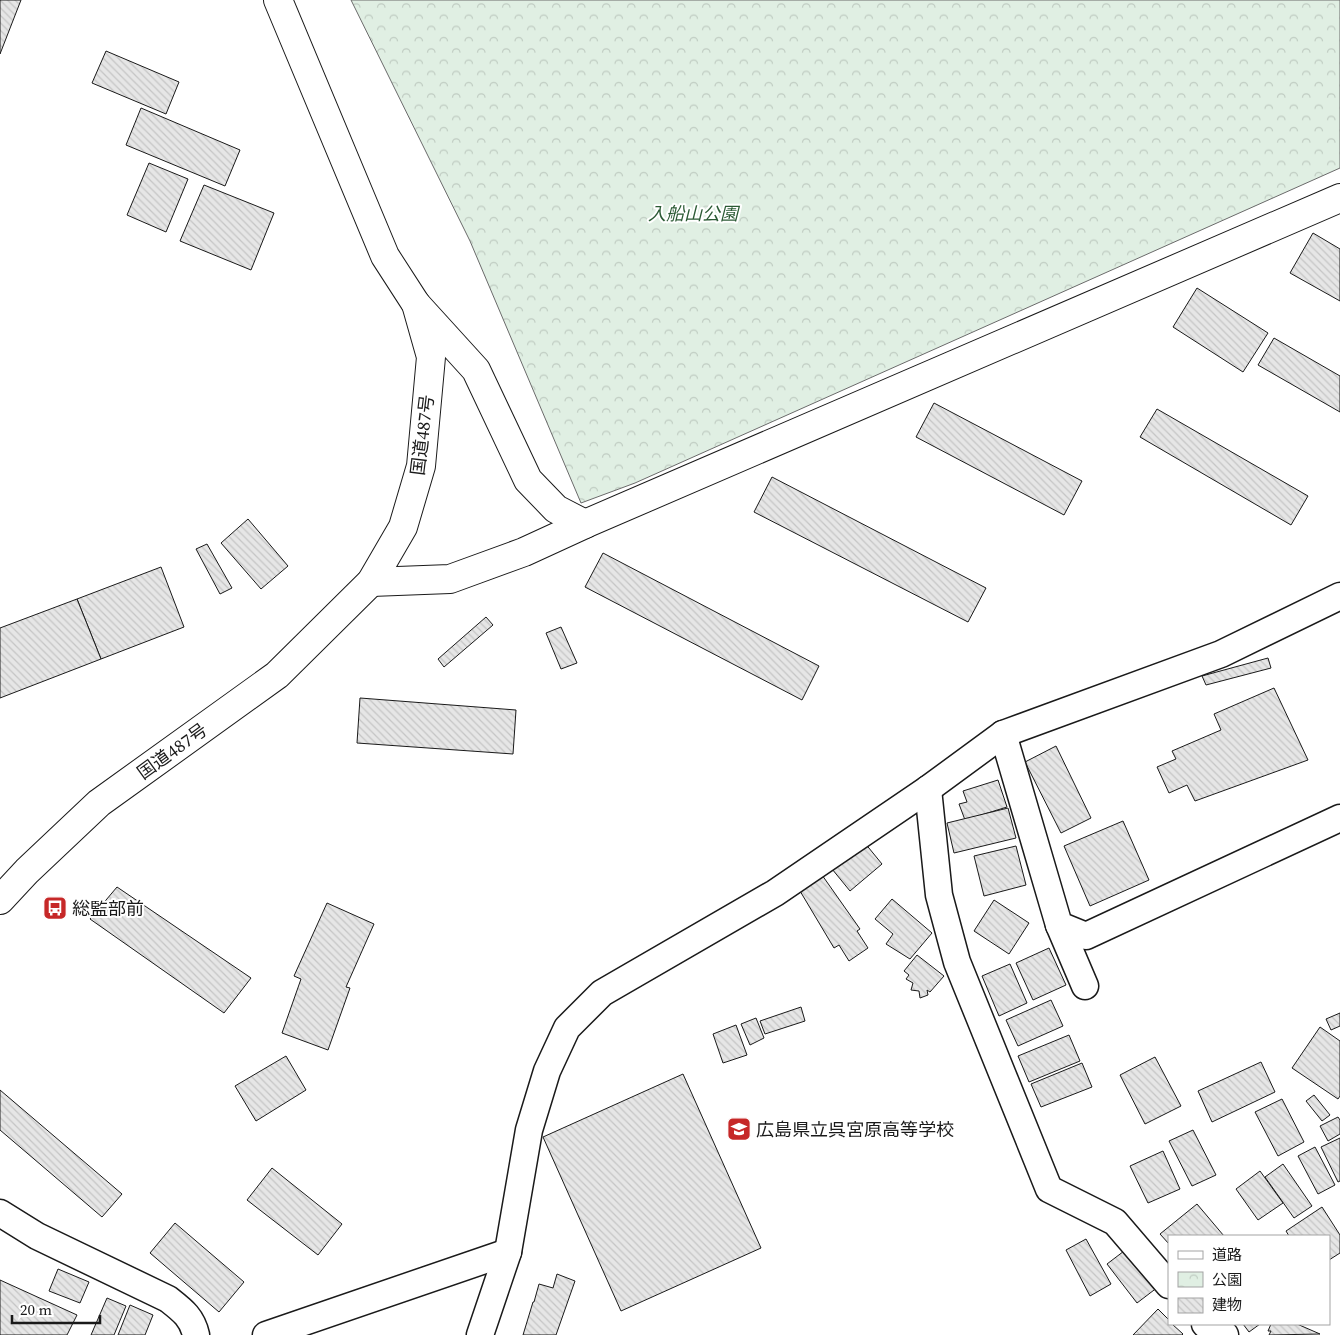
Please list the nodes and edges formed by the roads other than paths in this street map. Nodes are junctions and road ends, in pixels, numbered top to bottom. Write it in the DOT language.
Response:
graph roads {
  1 [pos="278,0"];
  2 [pos="1340,198"];
  3 [pos="416,304"];
  4 [pos="585,524"];
  5 [pos="371,582"];
  6 [pos="1340,596"];
  7 [pos="1003,734"];
  8 [pos="928,789"];
  9 [pos="1340,818"];
  10 [pos="0,900"];
  11 [pos="1059,925"];
  12 [pos="1085,986"];
  13 [pos="0,1213"];
  14 [pos="508,1252"];
  15 [pos="1168,1284"];
  16 [pos="1206,1325"];
  17 [pos="196,1335"];
  18 [pos="266,1335"];
  19 [pos="480,1335"];
  20 [pos="1226,1335"];
  1 -- 3 [label="main road, 国道487号"];
  2 -- 4 [label="main road"];
  3 -- 4 [label="main road"];
  3 -- 5 [label="main road, 国道487号"];
  4 -- 5 [label="main road"];
  5 -- 10 [label="main road, 国道487号"];
  6 -- 7 [label="street"];
  7 -- 8 [label="street"];
  7 -- 11 [label="street"];
  8 -- 14 [label="street"];
  8 -- 15 [label="street"];
  9 -- 11 [label="street"];
  11 -- 12 [label="street"];
  13 -- 17 [label="street"];
  14 -- 18 [label="street"];
  14 -- 19 [label="street"];
  16 -- 20 [label="street"];
}
